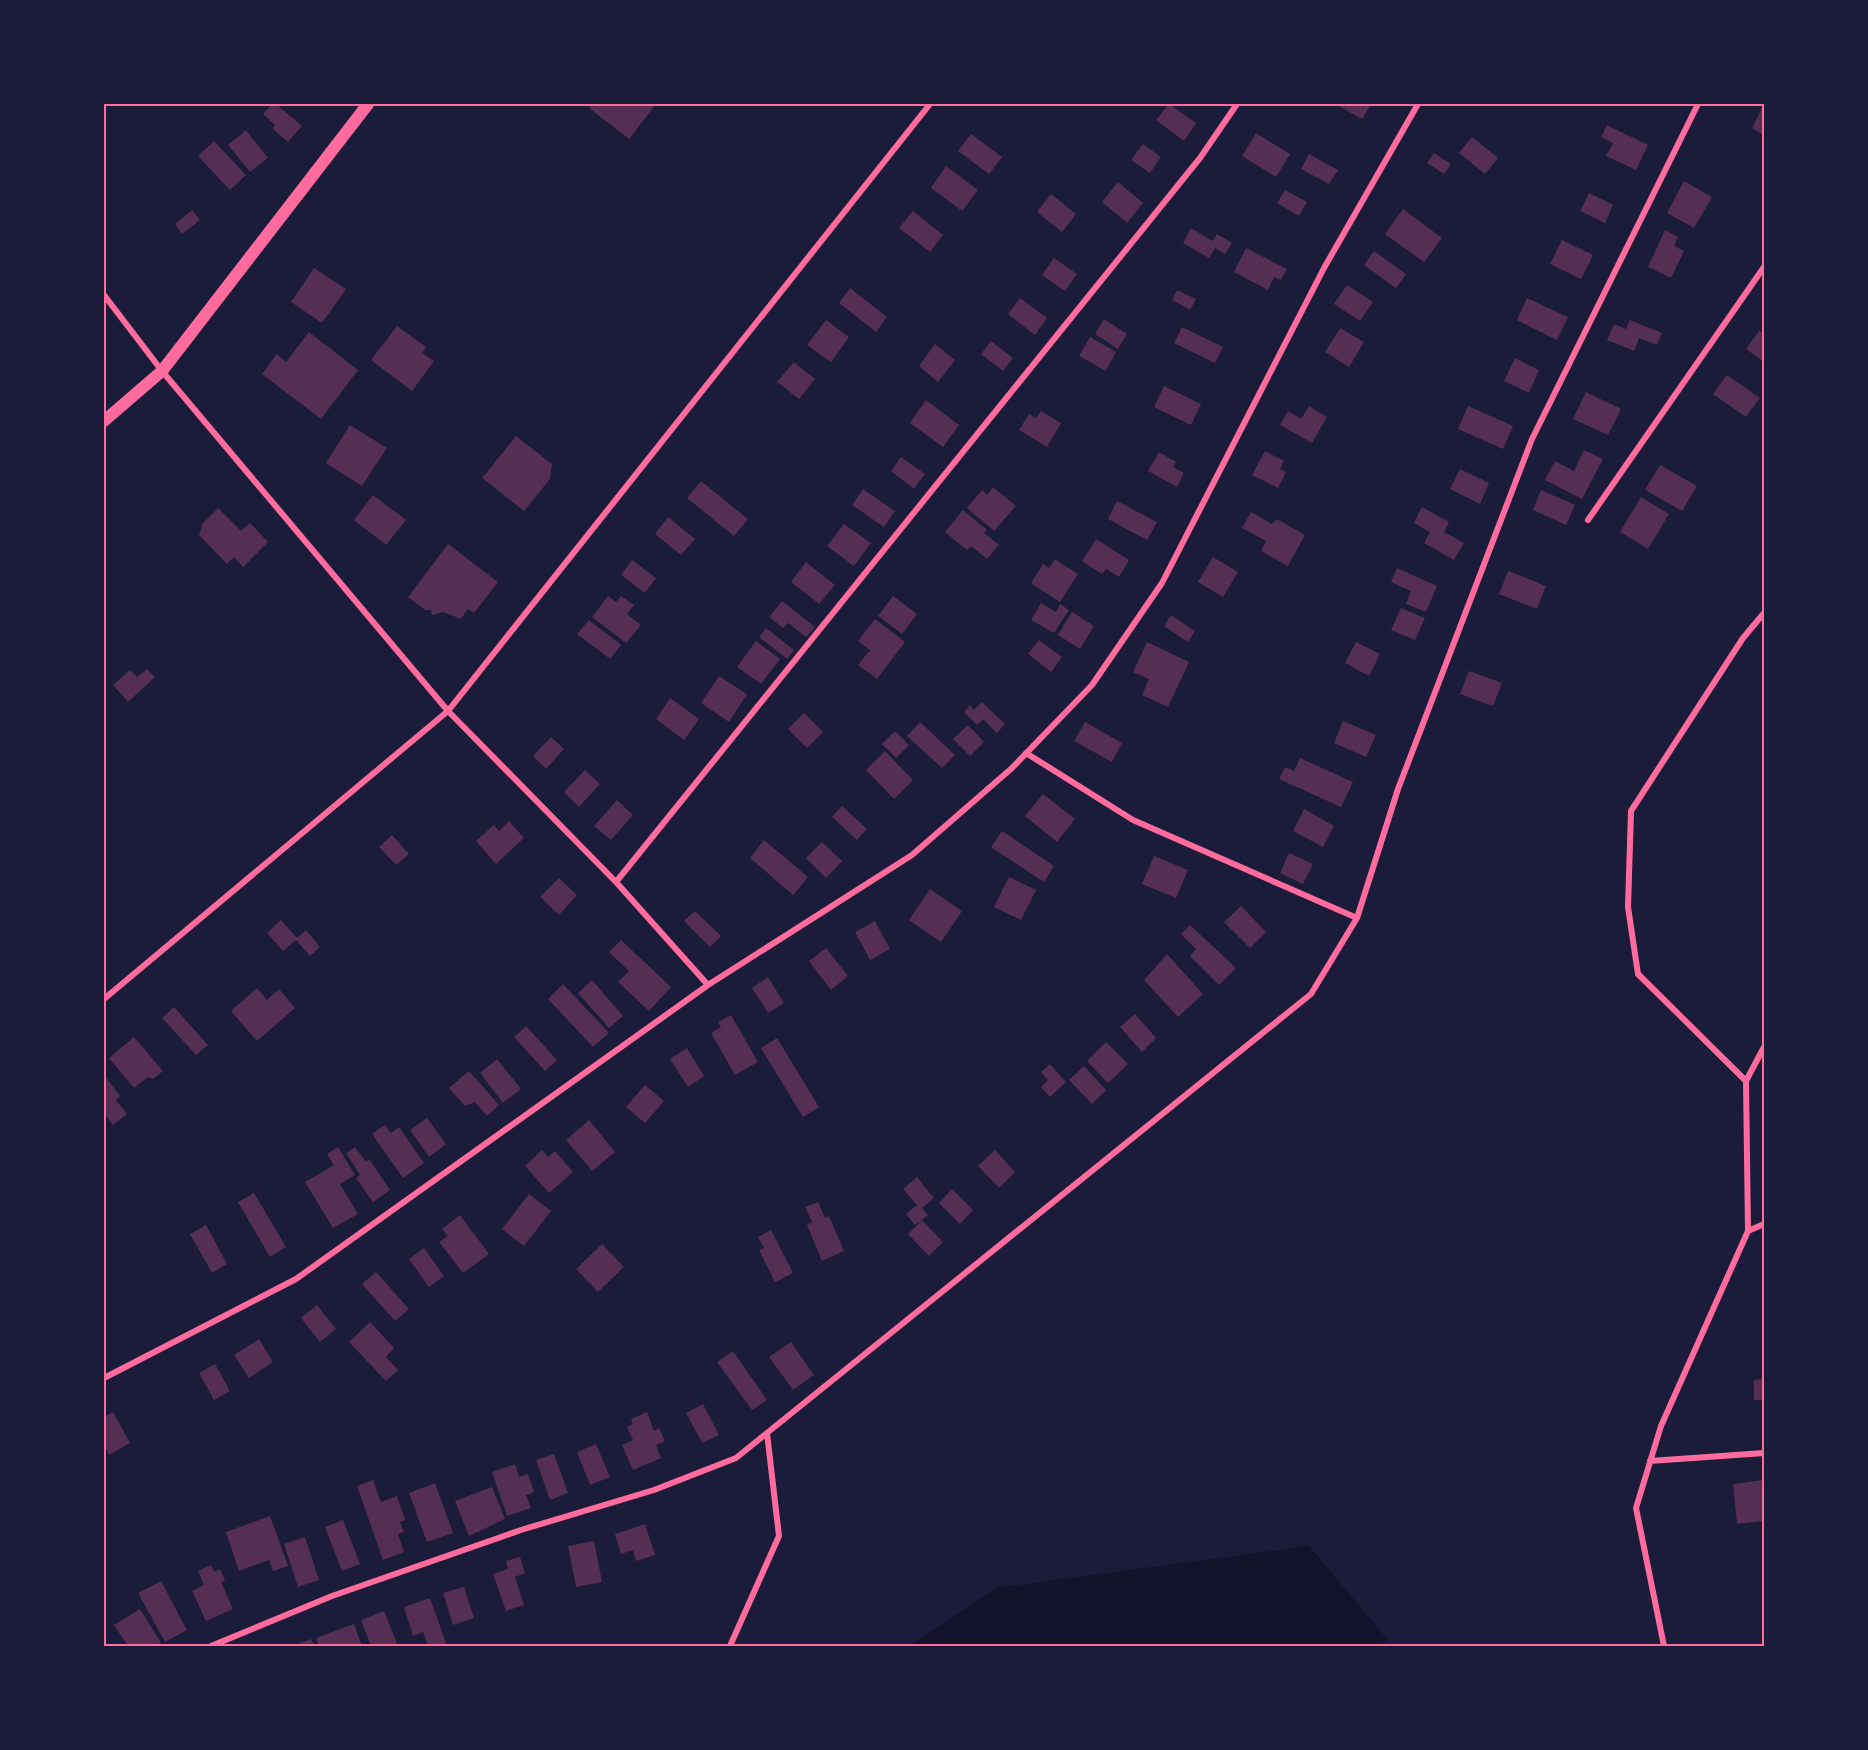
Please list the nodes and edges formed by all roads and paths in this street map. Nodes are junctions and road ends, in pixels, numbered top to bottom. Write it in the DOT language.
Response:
graph roads {
  1 [pos="368,104"];
  2 [pos="930,104"];
  3 [pos="1238,104"];
  4 [pos="1418,104"];
  5 [pos="1698,104"];
  6 [pos="1764,267"];
  7 [pos="104,295"];
  8 [pos="162,371"];
  9 [pos="104,421"];
  10 [pos="1588,520"];
  11 [pos="1764,613"];
  12 [pos="448,711"];
  13 [pos="1026,753"];
  14 [pos="616,882"];
  15 [pos="1357,918"];
  16 [pos="708,985"];
  17 [pos="104,999"];
  18 [pos="1764,1047"];
  19 [pos="1746,1081"];
  20 [pos="1764,1224"];
  21 [pos="1748,1231"];
  22 [pos="104,1378"];
  23 [pos="767,1433"];
  24 [pos="1764,1453"];
  25 [pos="1650,1461"];
  26 [pos="211,1647"];
  27 [pos="730,1647"];
  28 [pos="1664,1647"];
  1 -- 8 [label="main road"];
  2 -- 12 [label="street"];
  3 -- 14 [label="street"];
  4 -- 13 [label="street"];
  5 -- 15 [label="street"];
  6 -- 10 [label="street"];
  7 -- 8 [label="street"];
  8 -- 9 [label="main road"];
  8 -- 12 [label="street"];
  11 -- 19 [label="street"];
  12 -- 14 [label="street"];
  12 -- 17 [label="street"];
  13 -- 15 [label="street"];
  13 -- 16 [label="street"];
  14 -- 16 [label="street"];
  15 -- 23 [label="street"];
  16 -- 22 [label="street"];
  18 -- 19 [label="street"];
  19 -- 21 [label="street"];
  20 -- 21 [label="street"];
  21 -- 25 [label="street"];
  23 -- 26 [label="street"];
  23 -- 27 [label="street"];
  24 -- 25 [label="street"];
  25 -- 28 [label="street"];
}
